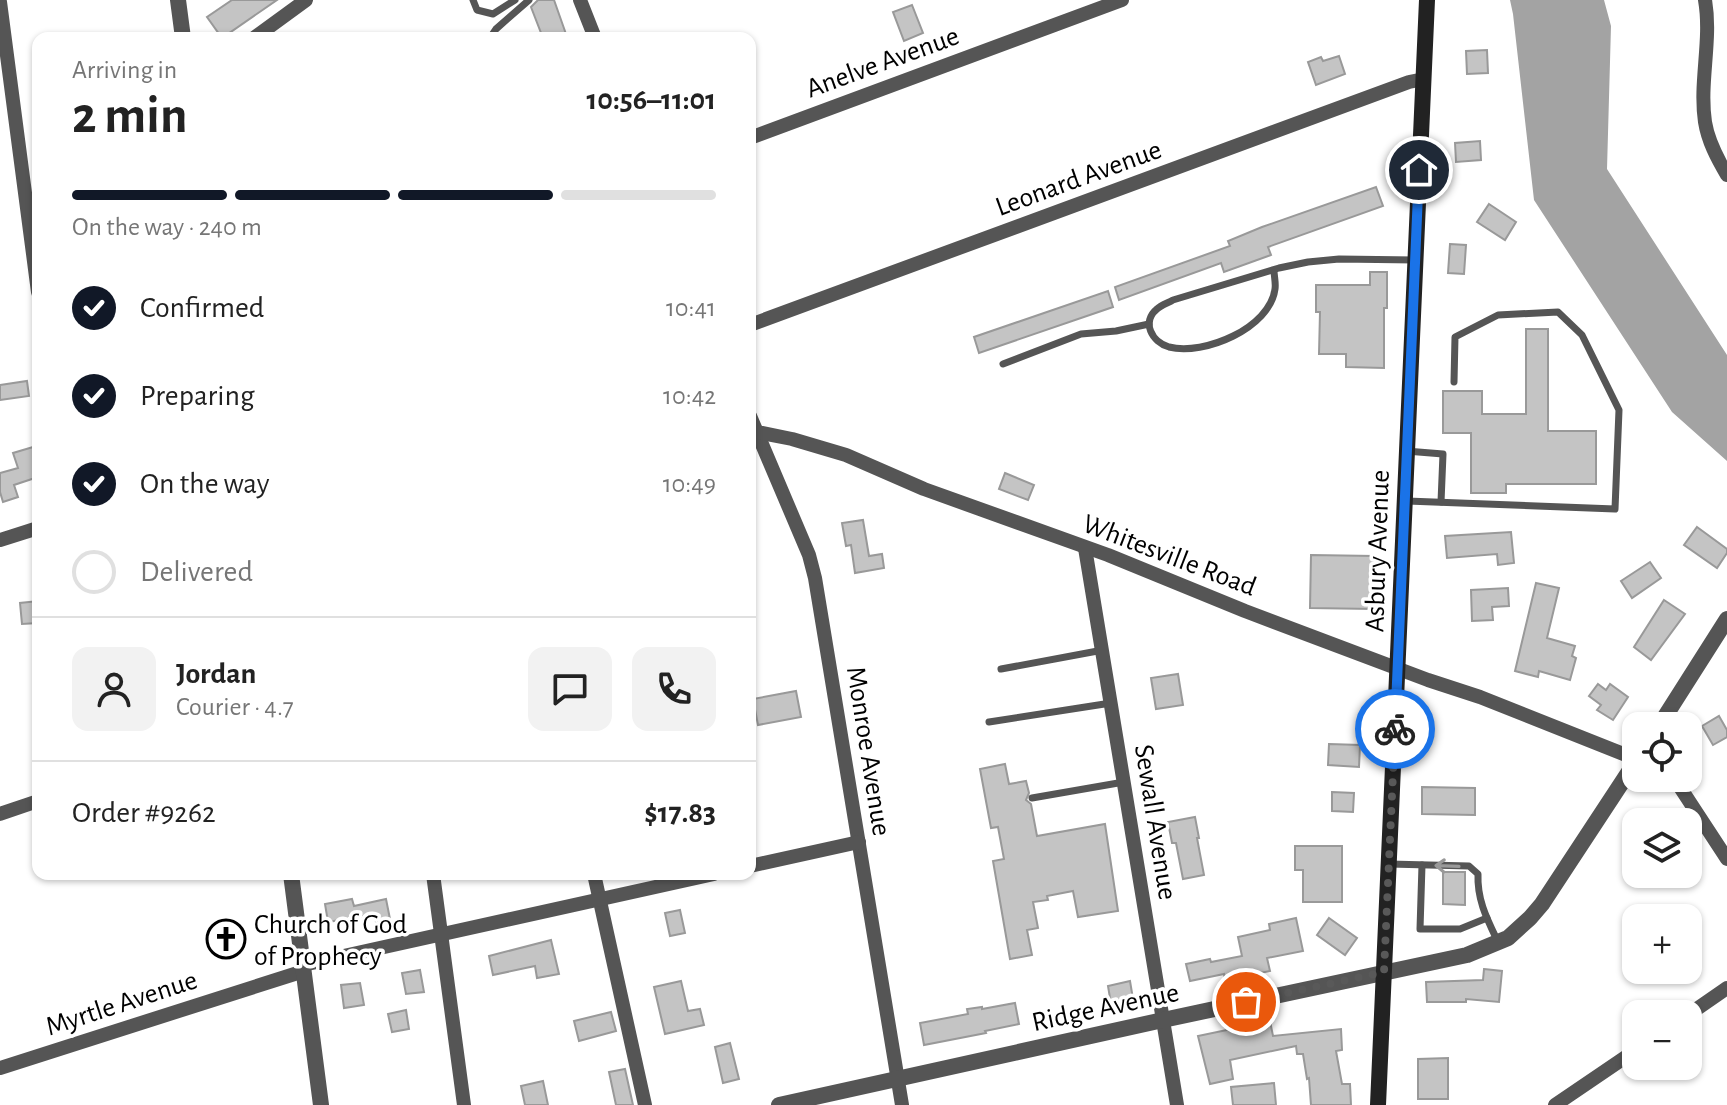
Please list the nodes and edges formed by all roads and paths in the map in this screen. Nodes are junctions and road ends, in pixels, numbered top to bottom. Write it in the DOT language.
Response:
graph roads {
  1 [pos="178,0"];
  2 [pos="306,0"];
  3 [pos="473,0"];
  4 [pos="515,0"];
  5 [pos="529,0"];
  6 [pos="580,0"];
  7 [pos="1122,0"];
  8 [pos="1427,0"];
  9 [pos="1705,0"];
  10 [pos="0,2"];
  11 [pos="182,32"];
  12 [pos="262,32"];
  13 [pos="494,32"];
  14 [pos="593,32"];
  15 [pos="1424,79"];
  16 [pos="756,136"];
  17 [pos="1727,175"];
  18 [pos="32,210"];
  19 [pos="1415,260"];
  20 [pos="1274,270"];
  21 [pos="756,323"];
  22 [pos="1149,324"];
  23 [pos="1003,364"];
  24 [pos="1454,382"];
  25 [pos="757,432"];
  26 [pos="1406,451"];
  27 [pos="1404,501"];
  28 [pos="1441,502"];
  29 [pos="32,530"];
  30 [pos="0,540"];
  31 [pos="1085,548"];
  32 [pos="1727,619"];
  33 [pos="1103,650"];
  34 [pos="1397,668"];
  35 [pos="1001,669"];
  36 [pos="1111,703"];
  37 [pos="1668,712"];
  38 [pos="989,722"];
  39 [pos="1622,754"];
  40 [pos="1622,781"];
  41 [pos="1124,782"];
  42 [pos="1683,792"];
  43 [pos="1032,798"];
  44 [pos="32,803"];
  45 [pos="0,814"];
  46 [pos="859,842"];
  47 [pos="1727,859"];
  48 [pos="1389,864"];
  49 [pos="756,865"];
  50 [pos="1422,865"];
  51 [pos="292,880"];
  52 [pos="434,880"];
  53 [pos="595,880"];
  54 [pos="687,880"];
  55 [pos="600,899"];
  56 [pos="1487,918"];
  57 [pos="441,934"];
  58 [pos="1498,942"];
  59 [pos="304,968"];
  60 [pos="1384,972"];
  61 [pos="1727,988"];
  62 [pos="1702,1005"];
  63 [pos="1163,1020"];
  64 [pos="1622,1060"];
  65 [pos="0,1068"];
  66 [pos="897,1078"];
  67 [pos="321,1103"];
  68 [pos="464,1105"];
  69 [pos="645,1105"];
  70 [pos="779,1105"];
  71 [pos="902,1105"];
  72 [pos="1177,1105"];
  73 [pos="1378,1105"];
  74 [pos="1555,1105"];
  1 -- 11 [label="street"];
  2 -- 12 [label="street"];
  3 -- 4 [label="lane"];
  5 -- 13 [label="lane"];
  6 -- 14 [label="street"];
  7 -- 16 [label="street, Anelve Avenue"];
  8 -- 15 [label="main road, Asbury Avenue"];
  9 -- 17 [label="street"];
  10 -- 18 [label="street"];
  15 -- 19 [label="main road, Asbury Avenue"];
  15 -- 21 [label="street, Leonard Avenue"];
  19 -- 20 [label="lane"];
  19 -- 26 [label="main road, Asbury Avenue"];
  20 -- 22 [label="lane"];
  20 -- 22 [label="lane"];
  22 -- 23 [label="lane"];
  24 -- 28 [label="lane"];
  25 -- 31 [label="street, Whitesville Road"];
  25 -- 46 [label="street, Monroe Avenue"];
  26 -- 27 [label="main road, Asbury Avenue"];
  26 -- 28 [label="lane"];
  27 -- 28 [label="lane"];
  27 -- 34 [label="main road, Asbury Avenue"];
  29 -- 30 [label="street"];
  31 -- 33 [label="street, Sewall Avenue"];
  31 -- 34 [label="street, Whitesville Road"];
  32 -- 37 [label="street"];
  33 -- 35 [label="lane"];
  33 -- 36 [label="street, Sewall Avenue"];
  34 -- 39 [label="street, Whitesville Road"];
  34 -- 48 [label="main road, Asbury Avenue"];
  36 -- 38 [label="lane"];
  36 -- 41 [label="street, Sewall Avenue"];
  40 -- 58 [label="street, Ridge Avenue"];
  41 -- 43 [label="lane"];
  41 -- 63 [label="street, Sewall Avenue"];
  42 -- 47 [label="street"];
  44 -- 45 [label="street"];
  46 -- 49 [label="street"];
  46 -- 66 [label="street, Monroe Avenue"];
  48 -- 50 [label="lane"];
  48 -- 60 [label="main road, Asbury Avenue"];
  56 -- 50 [label="lane, one-way"];
  50 -- 56 [label="lane"];
  51 -- 59 [label="street"];
  52 -- 57 [label="street"];
  53 -- 55 [label="street"];
  54 -- 55 [label="street, Myrtle Avenue"];
  55 -- 57 [label="street, Myrtle Avenue"];
  55 -- 69 [label="street"];
  56 -- 58 [label="lane"];
  57 -- 59 [label="street, Myrtle Avenue"];
  57 -- 68 [label="street"];
  58 -- 60 [label="street, Ridge Avenue"];
  59 -- 65 [label="street, Myrtle Avenue"];
  59 -- 67 [label="street"];
  60 -- 63 [label="street, Ridge Avenue"];
  60 -- 73 [label="main road, Asbury Avenue"];
  61 -- 62 [label="street"];
  63 -- 66 [label="street, Ridge Avenue"];
  63 -- 72 [label="street, Sewall Avenue"];
  64 -- 74 [label="street"];
  66 -- 70 [label="street, Ridge Avenue"];
  66 -- 71 [label="street, Monroe Avenue"];
}
